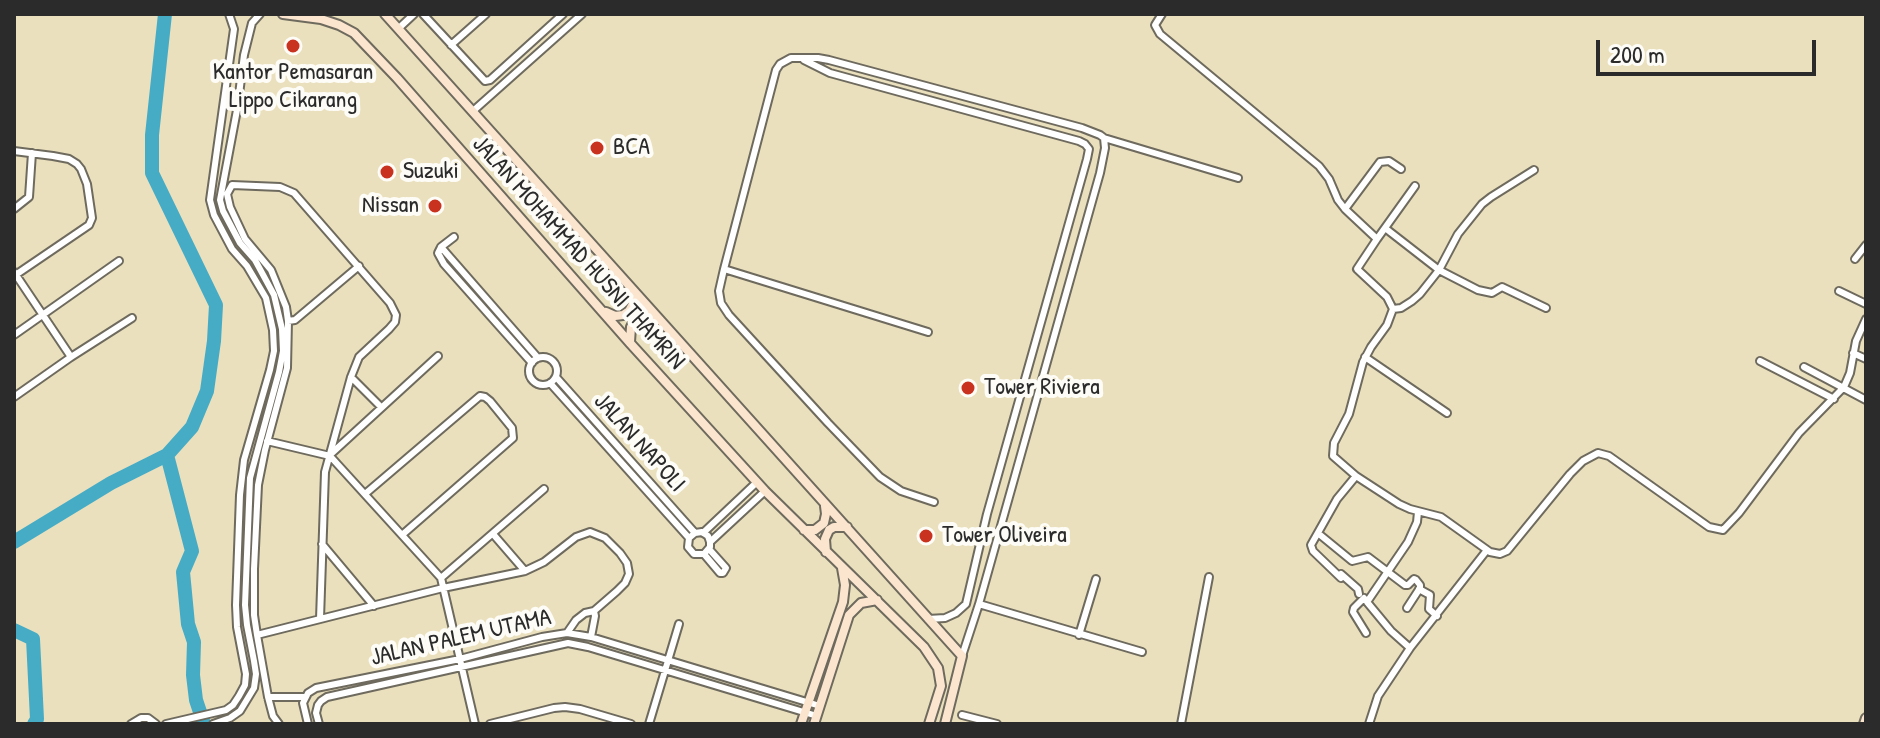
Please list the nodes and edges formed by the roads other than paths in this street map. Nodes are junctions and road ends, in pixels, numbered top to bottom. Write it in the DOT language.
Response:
graph roads {
  1 [pos="229,14"];
  2 [pos="260,14"];
  3 [pos="283,14"];
  4 [pos="414,14"];
  5 [pos="423,14"];
  6 [pos="486,14"];
  7 [pos="563,14"];
  8 [pos="582,14"];
  9 [pos="1162,14"];
  10 [pos="390,16"];
  11 [pos="399,28"];
  12 [pos="234,29"];
  13 [pos="451,45"];
  14 [pos="244,55"];
  15 [pos="801,58"];
  16 [pos="473,111"];
  17 [pos="1104,138"];
  18 [pos="14,151"];
  19 [pos="32,153"];
  20 [pos="1401,169"];
  21 [pos="1534,170"];
  22 [pos="1238,178"];
  23 [pos="1415,186"];
  24 [pos="16,207"];
  25 [pos="1345,209"];
  26 [pos="1385,228"];
  27 [pos="454,237"];
  28 [pos="1377,239"];
  29 [pos="1866,245"];
  30 [pos="1855,259"];
  31 [pos="119,261"];
  32 [pos="359,266"];
  33 [pos="724,269"];
  34 [pos="1439,270"];
  35 [pos="15,274"];
  36 [pos="631,287"];
  37 [pos="1839,291"];
  38 [pos="1866,304"];
  39 [pos="1546,308"];
  40 [pos="1393,309"];
  41 [pos="604,312"];
  42 [pos="43,315"];
  43 [pos="657,317"];
  44 [pos="132,318"];
  45 [pos="1866,319"];
  46 [pos="288,321"];
  47 [pos="928,332"];
  48 [pos="14,335"];
  49 [pos="630,343"];
  50 [pos="1853,353"];
  51 [pos="438,356"];
  52 [pos="71,357"];
  53 [pos="1365,357"];
  54 [pos="1866,359"];
  55 [pos="535,361"];
  56 [pos="1760,361"];
  57 [pos="1804,367"];
  58 [pos="1029,368"];
  59 [pos="1043,373"];
  60 [pos="351,377"];
  61 [pos="553,380"];
  62 [pos="1844,387"];
  63 [pos="14,397"];
  64 [pos="1834,399"];
  65 [pos="1866,400"];
  66 [pos="381,407"];
  67 [pos="1447,413"];
  68 [pos="267,441"];
  69 [pos="330,456"];
  70 [pos="343,471"];
  71 [pos="325,472"];
  72 [pos="1356,476"];
  73 [pos="757,482"];
  74 [pos="544,489"];
  75 [pos="765,491"];
  76 [pos="365,494"];
  77 [pos="934,502"];
  78 [pos="825,505"];
  79 [pos="1418,512"];
  80 [pos="847,527"];
  81 [pos="804,530"];
  82 [pos="493,534"];
  83 [pos="696,534"];
  84 [pos="1319,534"];
  85 [pos="402,535"];
  86 [pos="322,544"];
  87 [pos="708,548"];
  88 [pos="1487,550"];
  89 [pos="826,552"];
  90 [pos="842,567"];
  91 [pos="525,571"];
  92 [pos="1388,571"];
  93 [pos="1209,577"];
  94 [pos="441,578"];
  95 [pos="1096,579"];
  96 [pos="443,588"];
  97 [pos="1419,589"];
  98 [pos="1361,596"];
  99 [pos="877,600"];
  100 [pos="979,604"];
  101 [pos="374,606"];
  102 [pos="1407,608"];
  103 [pos="594,611"];
  104 [pos="1437,616"];
  105 [pos="320,619"];
  106 [pos="928,619"];
  107 [pos="679,624"];
  108 [pos="567,633"];
  109 [pos="1366,633"];
  110 [pos="257,635"];
  111 [pos="1079,635"];
  112 [pos="591,637"];
  113 [pos="1410,648"];
  114 [pos="1142,652"];
  115 [pos="962,656"];
  116 [pos="668,661"];
  117 [pos="461,663"];
  118 [pos="665,671"];
  119 [pos="306,695"];
  120 [pos="268,697"];
  121 [pos="804,702"];
  122 [pos="820,706"];
  123 [pos="801,712"];
  124 [pos="962,715"];
  125 [pos="1866,718"];
  126 [pos="816,720"];
  127 [pos="131,724"];
  128 [pos="156,724"];
  129 [pos="166,724"];
  130 [pos="215,724"];
  131 [pos="279,724"];
  132 [pos="308,724"];
  133 [pos="319,724"];
  134 [pos="475,724"];
  135 [pos="490,724"];
  136 [pos="631,724"];
  137 [pos="649,724"];
  138 [pos="801,724"];
  139 [pos="929,724"];
  140 [pos="945,724"];
  141 [pos="997,724"];
  142 [pos="1181,724"];
  143 [pos="1369,724"];
  144 [pos="1864,724"];
  1 -- 12 [label="street"];
  2 -- 14 [label="street"];
  3 -- 41 [label="street, JALAN MOHAMMAD HUSNI THAMRIN"];
  4 -- 11 [label="street"];
  5 -- 13 [label="street"];
  6 -- 13 [label="street"];
  7 -- 13 [label="street"];
  8 -- 16 [label="street"];
  9 -- 25 [label="street"];
  10 -- 11 [label="street, JALAN MOHAMMAD HUSNI THAMRIN"];
  11 -- 16 [label="street, JALAN MOHAMMAD HUSNI THAMRIN"];
  12 -- 14 [label="street"];
  12 -- 129 [label="street"];
  14 -- 130 [label="street"];
  15 -- 17 [label="street"];
  15 -- 33 [label="street"];
  15 -- 58 [label="street"];
  16 -- 36 [label="street, JALAN MOHAMMAD HUSNI THAMRIN"];
  17 -- 22 [label="street"];
  17 -- 59 [label="street"];
  18 -- 19 [label="street"];
  19 -- 24 [label="street"];
  19 -- 35 [label="street"];
  20 -- 25 [label="street"];
  21 -- 34 [label="street"];
  23 -- 26 [label="street"];
  25 -- 28 [label="street"];
  26 -- 28 [label="street"];
  26 -- 34 [label="street"];
  27 -- 55 [label="street, JALAN NAPOLI"];
  28 -- 40 [label="street"];
  29 -- 30 [label="street"];
  31 -- 42 [label="street"];
  32 -- 46 [label="street"];
  32 -- 46 [label="street"];
  32 -- 60 [label="street"];
  33 -- 47 [label="street"];
  33 -- 77 [label="street"];
  34 -- 39 [label="street"];
  34 -- 40 [label="street"];
  35 -- 42 [label="street"];
  36 -- 41 [label="street"];
  36 -- 43 [label="street, JALAN MOHAMMAD HUSNI THAMRIN"];
  37 -- 38 [label="street"];
  40 -- 53 [label="street"];
  41 -- 49 [label="street, JALAN MOHAMMAD HUSNI THAMRIN"];
  42 -- 48 [label="street"];
  42 -- 52 [label="street"];
  43 -- 49 [label="street"];
  43 -- 78 [label="street, JALAN MOHAMMAD HUSNI THAMRIN"];
  44 -- 52 [label="street"];
  45 -- 50 [label="street"];
  46 -- 68 [label="street"];
  49 -- 73 [label="street, JALAN MOHAMMAD HUSNI THAMRIN"];
  50 -- 54 [label="street"];
  50 -- 62 [label="street"];
  51 -- 66 [label="street"];
  52 -- 63 [label="street"];
  53 -- 67 [label="street"];
  53 -- 72 [label="street"];
  55 -- 61 [label="street, JALAN NAPOLI"];
  55 -- 61 [label="street, JALAN NAPOLI"];
  56 -- 64 [label="street"];
  57 -- 62 [label="street"];
  58 -- 59 [label="street"];
  58 -- 106 [label="street"];
  59 -- 100 [label="street"];
  60 -- 66 [label="street"];
  60 -- 69 [label="street"];
  61 -- 83 [label="street, JALAN NAPOLI"];
  62 -- 64 [label="street"];
  62 -- 65 [label="street"];
  64 -- 88 [label="street"];
  66 -- 69 [label="street"];
  68 -- 69 [label="street"];
  68 -- 110 [label="street"];
  69 -- 70 [label="street"];
  69 -- 71 [label="street"];
  70 -- 71 [label="street"];
  70 -- 76 [label="street"];
  71 -- 86 [label="street"];
  72 -- 79 [label="street"];
  72 -- 84 [label="street"];
  73 -- 75 [label="street, JALAN MOHAMMAD HUSNI THAMRIN"];
  73 -- 83 [label="street"];
  74 -- 82 [label="street"];
  75 -- 81 [label="street, JALAN MOHAMMAD HUSNI THAMRIN"];
  75 -- 87 [label="street"];
  76 -- 85 [label="street"];
  76 -- 85 [label="street"];
  78 -- 80 [label="street, JALAN MOHAMMAD HUSNI THAMRIN"];
  78 -- 81 [label="street"];
  79 -- 88 [label="street"];
  79 -- 92 [label="street"];
  80 -- 89 [label="street"];
  80 -- 106 [label="street, JALAN MOHAMMAD HUSNI THAMRIN"];
  81 -- 89 [label="street, JALAN MOHAMMAD HUSNI THAMRIN"];
  82 -- 91 [label="street"];
  82 -- 94 [label="street"];
  83 -- 87 [label="street, JALAN NAPOLI"];
  83 -- 87 [label="street, JALAN NAPOLI"];
  84 -- 92 [label="street"];
  84 -- 98 [label="street"];
  85 -- 94 [label="street"];
  86 -- 101 [label="street"];
  86 -- 105 [label="street"];
  88 -- 104 [label="street"];
  89 -- 90 [label="street, JALAN MOHAMMAD HUSNI THAMRIN"];
  90 -- 99 [label="street, JALAN MOHAMMAD HUSNI THAMRIN"];
  90 -- 121 [label="street"];
  91 -- 96 [label="street"];
  91 -- 103 [label="street"];
  92 -- 97 [label="street"];
  92 -- 98 [label="street"];
  93 -- 142 [label="street"];
  94 -- 96 [label="street"];
  95 -- 111 [label="street"];
  96 -- 101 [label="street"];
  96 -- 117 [label="street"];
  97 -- 102 [label="street"];
  97 -- 104 [label="street"];
  98 -- 109 [label="street"];
  98 -- 113 [label="street"];
  99 -- 122 [label="street"];
  99 -- 139 [label="street, JALAN MOHAMMAD HUSNI THAMRIN"];
  100 -- 111 [label="street"];
  100 -- 115 [label="street"];
  101 -- 105 [label="street"];
  103 -- 108 [label="street"];
  103 -- 112 [label="street"];
  104 -- 113 [label="street"];
  105 -- 110 [label="street"];
  106 -- 115 [label="street, JALAN MOHAMMAD HUSNI THAMRIN"];
  107 -- 116 [label="street"];
  108 -- 112 [label="street, JALAN PALEM UTAMA"];
  108 -- 117 [label="street, JALAN PALEM UTAMA"];
  110 -- 120 [label="street"];
  111 -- 114 [label="street"];
  112 -- 116 [label="street, JALAN PALEM UTAMA"];
  113 -- 143 [label="street"];
  115 -- 140 [label="street"];
  116 -- 118 [label="street"];
  116 -- 121 [label="street, JALAN PALEM UTAMA"];
  117 -- 118 [label="street, JALAN PALEM UTAMA"];
  117 -- 119 [label="street, JALAN PALEM UTAMA"];
  117 -- 133 [label="street, JALAN PALEM UTAMA"];
  117 -- 134 [label="street"];
  118 -- 123 [label="street, JALAN PALEM UTAMA"];
  118 -- 137 [label="street"];
  119 -- 120 [label="street, JALAN PALEM UTAMA"];
  119 -- 132 [label="street"];
  120 -- 131 [label="street"];
  121 -- 122 [label="street, JALAN PALEM UTAMA"];
  121 -- 123 [label="street"];
  122 -- 126 [label="street"];
  123 -- 126 [label="street, JALAN PALEM UTAMA"];
  123 -- 138 [label="street"];
  124 -- 141 [label="street"];
  125 -- 144 [label="street"];
  127 -- 128 [label="street"];
  135 -- 136 [label="street"];
}
